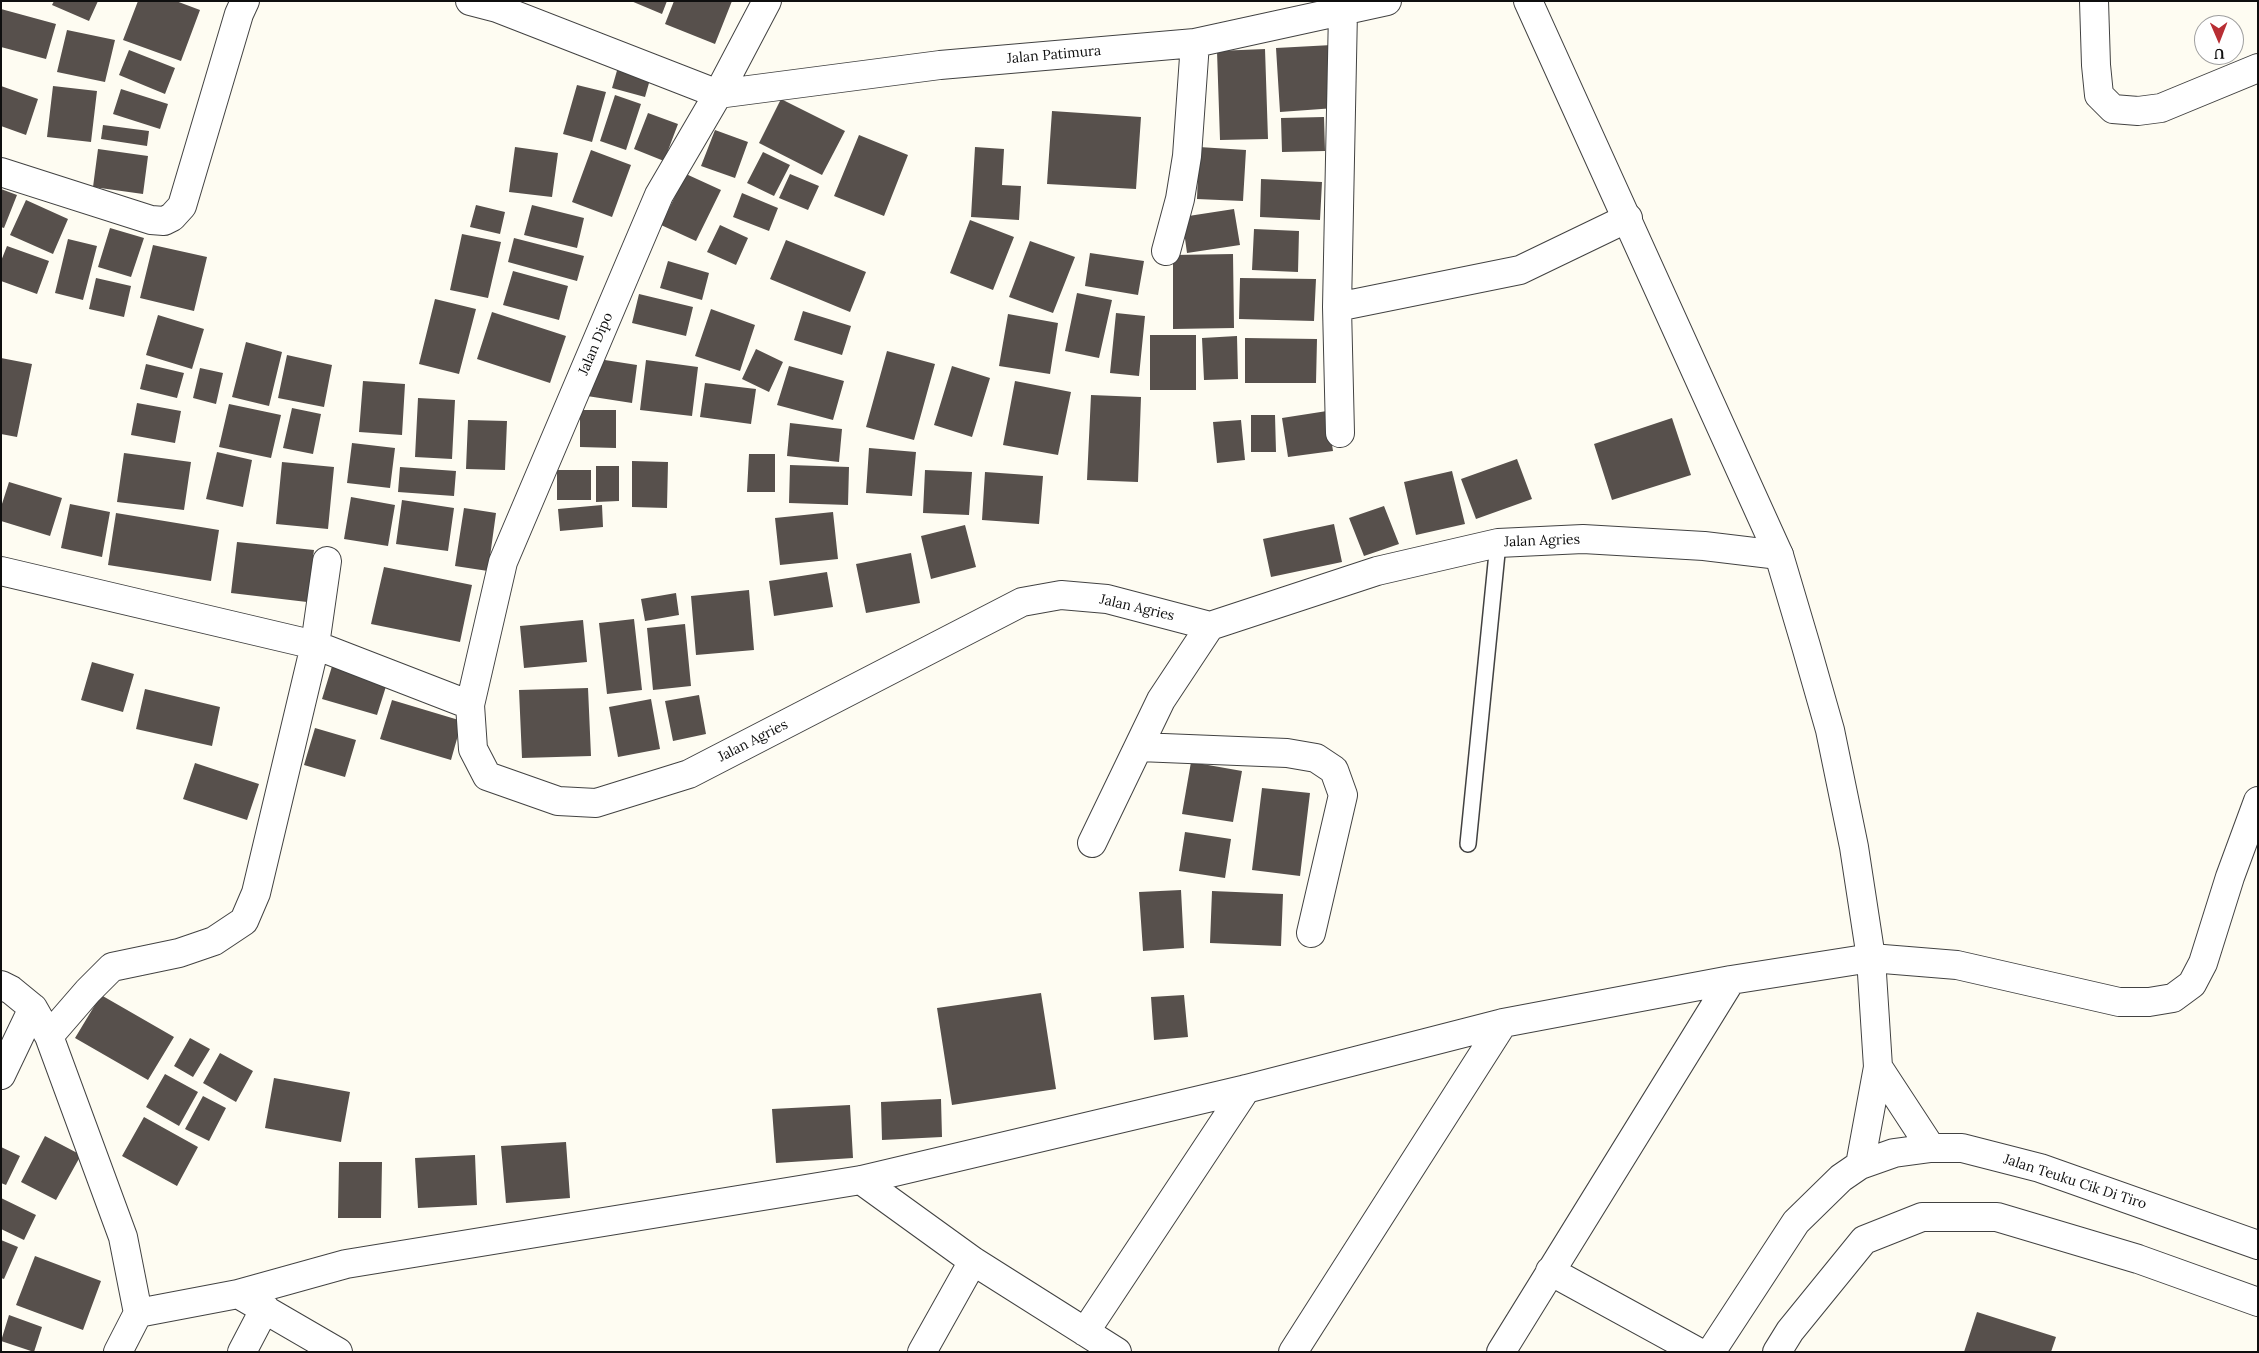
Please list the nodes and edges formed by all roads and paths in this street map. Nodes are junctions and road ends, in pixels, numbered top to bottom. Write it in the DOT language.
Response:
graph roads {
  1 [pos="246,1"];
  2 [pos="470,1"];
  3 [pos="767,1"];
  4 [pos="1387,1"];
  5 [pos="1528,1"];
  6 [pos="2094,1"];
  7 [pos="1343,11"];
  8 [pos="1195,43"];
  9 [pos="2258,68"];
  10 [pos="718,94"];
  11 [pos="1,172"];
  12 [pos="1628,218"];
  13 [pos="1166,251"];
  14 [pos="1338,307"];
  15 [pos="1340,433"];
  16 [pos="1498,543"];
  17 [pos="1779,555"];
  18 [pos="327,561"];
  19 [pos="1,571"];
  20 [pos="1210,626"];
  21 [pos="315,645"];
  22 [pos="470,705"];
  23 [pos="1139,747"];
  24 [pos="2258,801"];
  25 [pos="1092,843"];
  26 [pos="1468,844"];
  27 [pos="1312,933"];
  28 [pos="1871,958"];
  29 [pos="1731,980"];
  30 [pos="1,986"];
  31 [pos="33,1008"];
  32 [pos="1503,1023"];
  33 [pos="49,1036"];
  34 [pos="1878,1067"];
  35 [pos="1,1075"];
  36 [pos="1246,1089"];
  37 [pos="1930,1148"];
  38 [pos="1860,1165"];
  39 [pos="861,1180"];
  40 [pos="2258,1245"];
  41 [pos="974,1261"];
  42 [pos="1550,1271"];
  43 [pos="238,1294"];
  44 [pos="2258,1302"];
  45 [pos="266,1308"];
  46 [pos="138,1313"];
  47 [pos="1085,1332"];
  48 [pos="118,1352"];
  49 [pos="242,1352"];
  50 [pos="338,1352"];
  51 [pos="922,1352"];
  52 [pos="1117,1352"];
  53 [pos="1293,1352"];
  54 [pos="1500,1352"];
  55 [pos="1698,1352"];
  56 [pos="1711,1352"];
  57 [pos="1777,1352"];
  1 -- 11 [label="street"];
  2 -- 10 [label="street"];
  3 -- 10 [label="street, Jalan Dipo"];
  4 -- 7 [label="street, Jalan Patimura"];
  5 -- 12 [label="street"];
  6 -- 9 [label="street"];
  7 -- 8 [label="street, Jalan Patimura"];
  7 -- 14 [label="street"];
  8 -- 10 [label="street, Jalan Patimura"];
  8 -- 13 [label="street"];
  10 -- 22 [label="street, Jalan Dipo"];
  12 -- 14 [label="street"];
  12 -- 17 [label="street"];
  14 -- 15 [label="street"];
  16 -- 17 [label="street, Jalan Agries"];
  16 -- 20 [label="street, Jalan Agries"];
  16 -- 26 [label="lane"];
  17 -- 28 [label="street"];
  18 -- 21 [label="street"];
  19 -- 21 [label="street"];
  20 -- 22 [label="street, Jalan Agries"];
  20 -- 23 [label="street"];
  21 -- 22 [label="street"];
  21 -- 33 [label="street"];
  23 -- 25 [label="street"];
  23 -- 27 [label="street"];
  24 -- 28 [label="street"];
  28 -- 29 [label="street"];
  28 -- 34 [label="street"];
  29 -- 32 [label="street"];
  29 -- 42 [label="street"];
  30 -- 31 [label="street"];
  31 -- 33 [label="street"];
  31 -- 35 [label="street"];
  32 -- 36 [label="street"];
  32 -- 53 [label="street"];
  33 -- 46 [label="street"];
  34 -- 37 [label="street"];
  34 -- 38 [label="street"];
  36 -- 39 [label="street"];
  36 -- 47 [label="street"];
  37 -- 38 [label="street, Jalan Teuku Cik Di Tiro"];
  37 -- 40 [label="street, Jalan Teuku Cik Di Tiro"];
  38 -- 56 [label="street, Jalan Teuku Cik Di Tiro"];
  39 -- 41 [label="street"];
  39 -- 43 [label="street"];
  41 -- 47 [label="street"];
  41 -- 51 [label="street"];
  42 -- 54 [label="street"];
  42 -- 55 [label="street"];
  43 -- 45 [label="street"];
  43 -- 46 [label="street"];
  44 -- 57 [label="street"];
  45 -- 49 [label="street"];
  45 -- 50 [label="street"];
  46 -- 48 [label="street"];
  47 -- 52 [label="street"];
}
